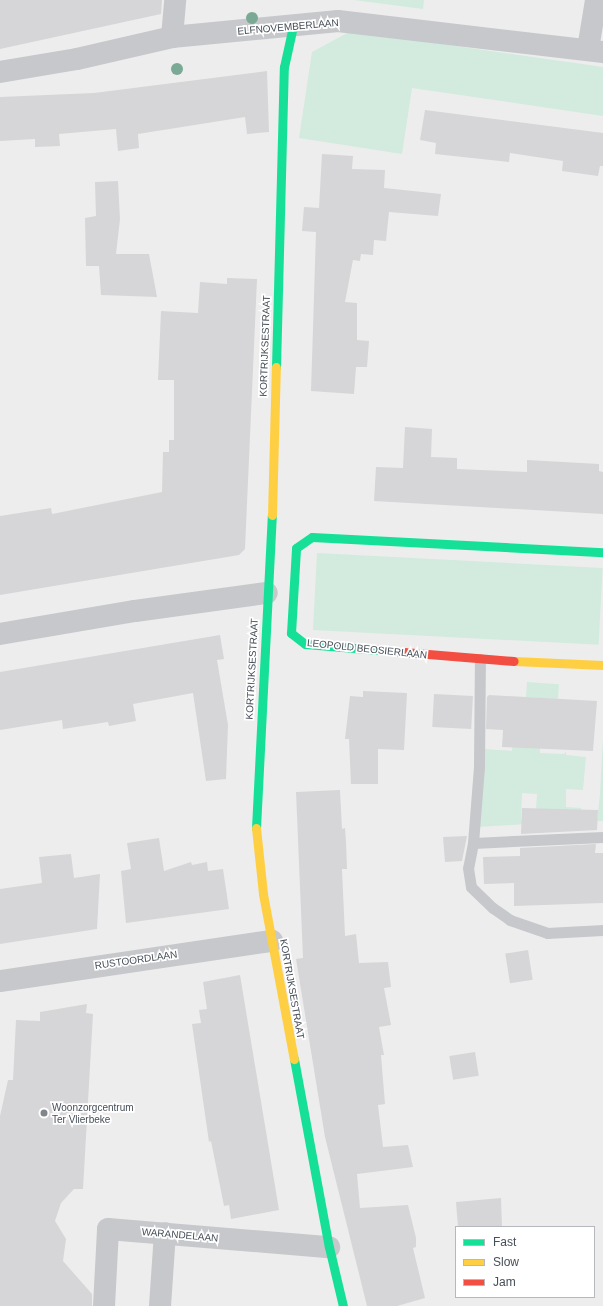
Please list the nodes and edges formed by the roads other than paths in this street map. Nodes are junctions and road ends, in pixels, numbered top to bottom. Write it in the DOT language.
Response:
graph roads {
  1 [pos="175,0"];
  2 [pos="596,0"];
  3 [pos="293,26"];
  4 [pos="172,37"];
  5 [pos="595,51"];
  6 [pos="0,72"];
  7 [pos="603,552"];
  8 [pos="267,593"];
  9 [pos="0,634"];
  10 [pos="480,659"];
  11 [pos="603,665"];
  12 [pos="603,837"];
  13 [pos="473,843"];
  14 [pos="603,930"];
  15 [pos="272,941"];
  16 [pos="0,981"];
  17 [pos="165,1233"];
  18 [pos="329,1247"];
  19 [pos="104,1306"];
  20 [pos="160,1306"];
  21 [pos="343,1306"];
  1 -- 4 [label="street"];
  2 -- 5 [label="street"];
  3 -- 4 [label="street, ELFNOVEMBERLAAN"];
  3 -- 5 [label="street, ELFNOVEMBERLAAN"];
  3 -- 8 [label="street, KORTRIJKSESTRAAT"];
  4 -- 6 [label="street, ELFNOVEMBERLAAN"];
  7 -- 10 [label="street, LEOPOLD BEOSIERLAAN"];
  8 -- 9 [label="street"];
  8 -- 15 [label="street, KORTRIJKSESTRAAT"];
  10 -- 11 [label="street, LEOPOLD BEOSIERLAAN"];
  10 -- 13 [label="lane"];
  12 -- 13 [label="lane"];
  13 -- 14 [label="lane"];
  15 -- 16 [label="street, RUSTOORDLAAN"];
  15 -- 18 [label="street, KORTRIJKSESTRAAT"];
  17 -- 18 [label="street, WARANDELAAN"];
  17 -- 19 [label="street, WARANDELAAN"];
  17 -- 20 [label="street"];
  18 -- 21 [label="street, KORTRIJKSESTRAAT"];
}
